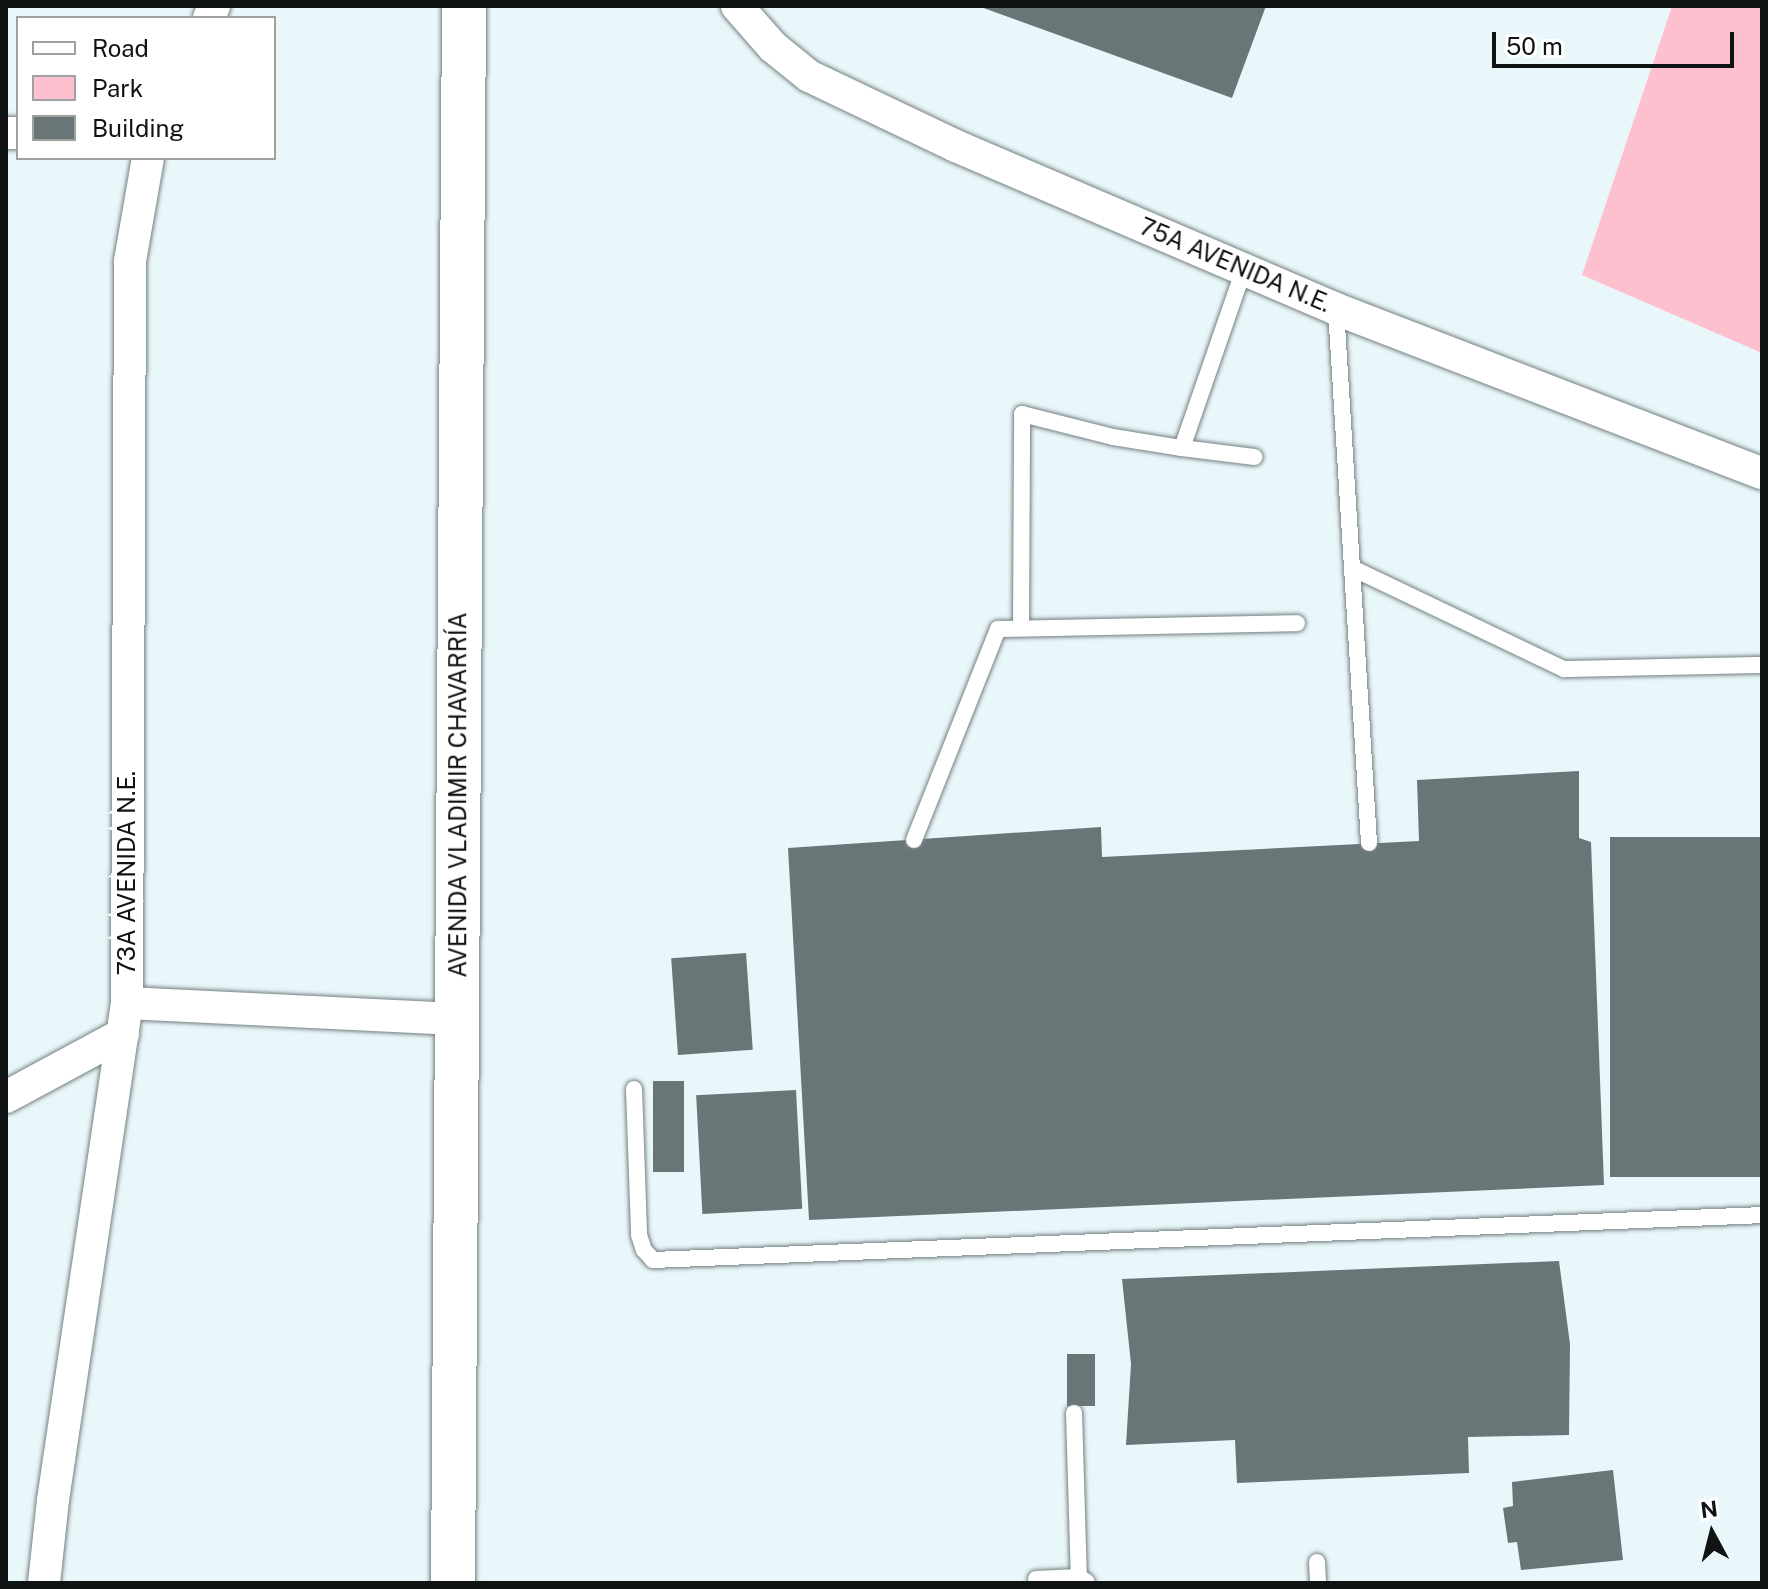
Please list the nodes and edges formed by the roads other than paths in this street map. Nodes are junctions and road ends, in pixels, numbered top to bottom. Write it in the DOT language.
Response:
graph roads {
  1 [pos="464,6"];
  2 [pos="737,6"];
  3 [pos="148,160"];
  4 [pos="1244,269"];
  5 [pos="1336,309"];
  6 [pos="1182,448"];
  7 [pos="1254,457"];
  8 [pos="1762,473"];
  9 [pos="1352,568"];
  10 [pos="1297,623"];
  11 [pos="1021,628"];
  12 [pos="1762,665"];
  13 [pos="914,840"];
  14 [pos="1369,843"];
  15 [pos="125,1019"];
  16 [pos="456,1019"];
  17 [pos="634,1089"];
  18 [pos="6,1097"];
  19 [pos="1762,1215"];
  20 [pos="1074,1413"];
  21 [pos="1317,1562"];
  22 [pos="1036,1579"];
  23 [pos="1084,1580"];
  24 [pos="44,1583"];
  25 [pos="453,1583"];
  26 [pos="1318,1583"];
  1 -- 16 [label="street, AVENIDA VLADIMIR CHAVARRÍA"];
  2 -- 4 [label="street, 75A AVENIDA N.E."];
  3 -- 15 [label="street, 73A AVENIDA N.E."];
  4 -- 5 [label="street, 75A AVENIDA N.E."];
  4 -- 6 [label="lane"];
  5 -- 8 [label="street, 75A AVENIDA N.E."];
  5 -- 9 [label="lane"];
  6 -- 7 [label="lane"];
  6 -- 11 [label="lane"];
  9 -- 12 [label="lane"];
  9 -- 14 [label="lane"];
  10 -- 11 [label="lane"];
  11 -- 13 [label="lane"];
  15 -- 16 [label="street"];
  15 -- 18 [label="street"];
  15 -- 24 [label="street, 73A AVENIDA N.E."];
  16 -- 25 [label="street, AVENIDA VLADIMIR CHAVARRÍA"];
  17 -- 19 [label="lane"];
  20 -- 23 [label="lane"];
  21 -- 26 [label="lane"];
  22 -- 23 [label="lane"];
}
